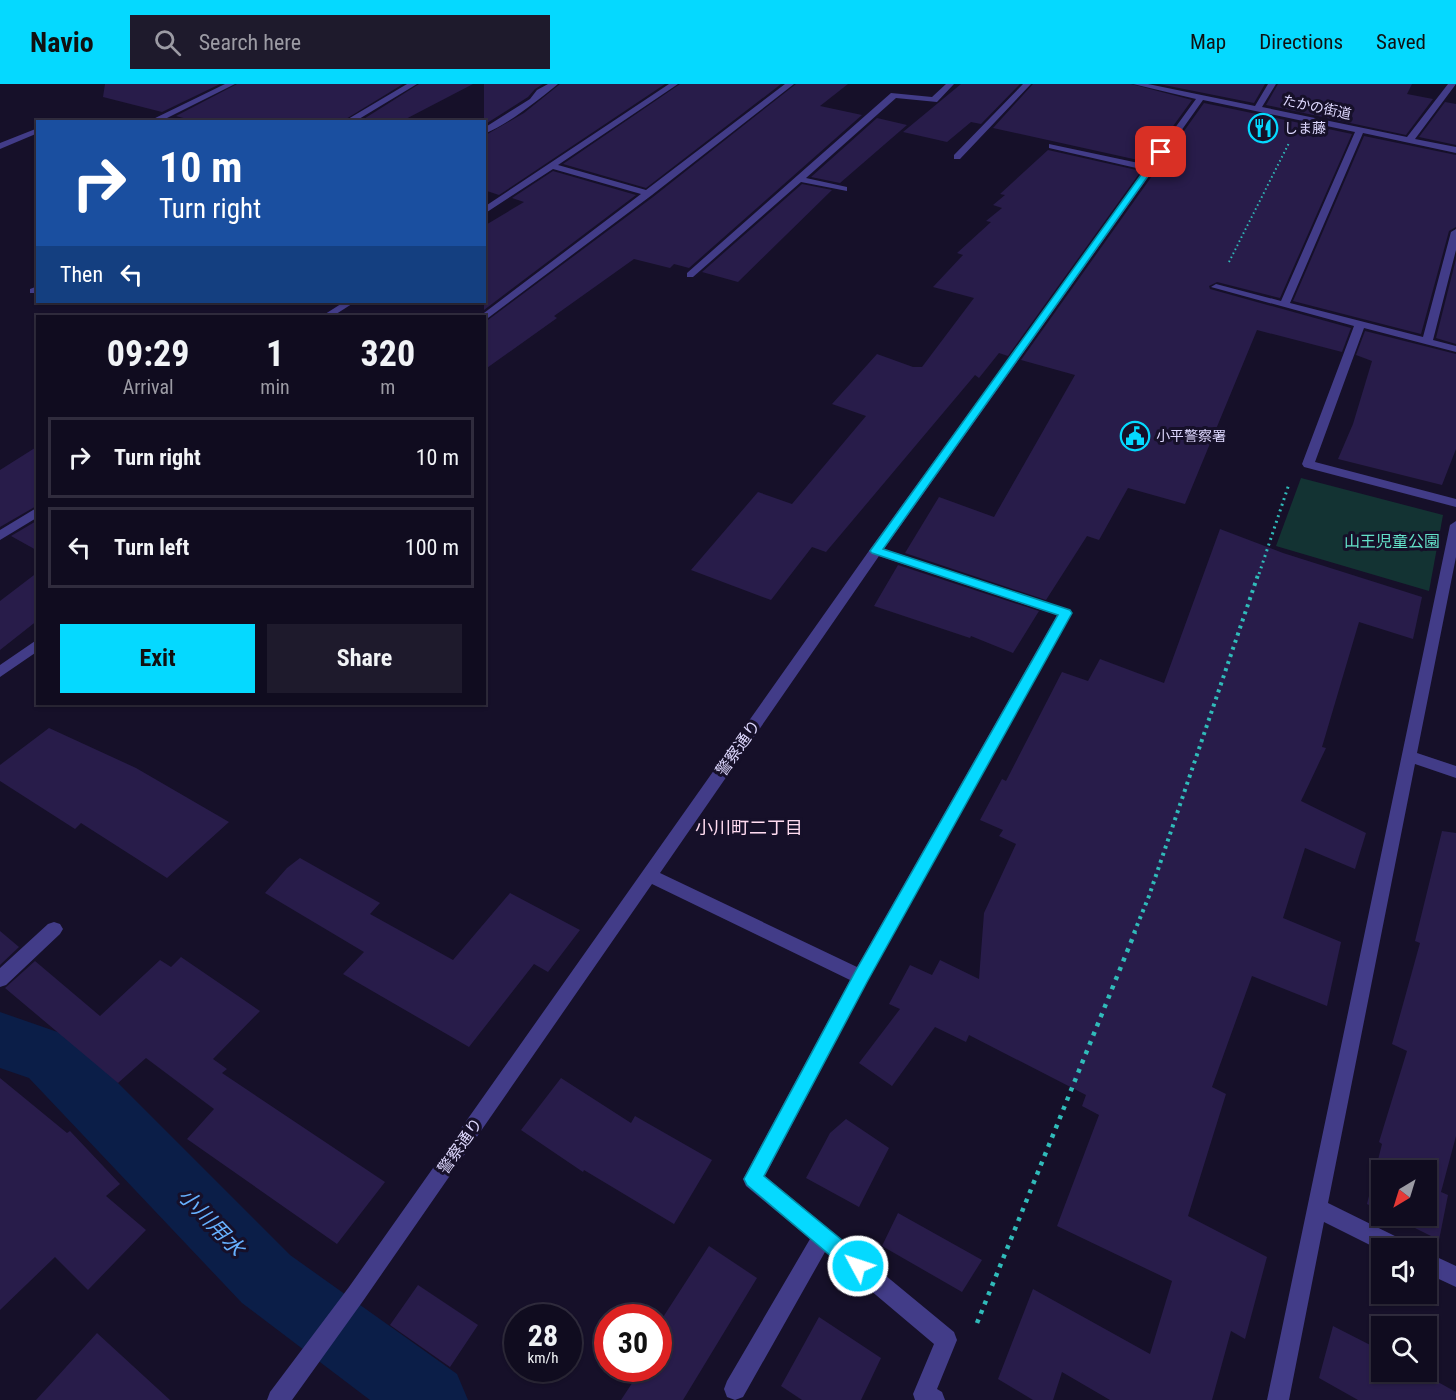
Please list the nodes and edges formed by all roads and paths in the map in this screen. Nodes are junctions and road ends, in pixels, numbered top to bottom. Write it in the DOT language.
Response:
graph roads {
  1 [pos="231,84"];
  2 [pos="413,84"];
  3 [pos="554,84"];
  4 [pos="674,84"];
  5 [pos="790,84"];
  6 [pos="950,84"];
  7 [pos="1027,84"];
  8 [pos="1137,84"];
  9 [pos="1272,84"];
  10 [pos="1452,84"];
  11 [pos="1149,85"];
  12 [pos="1200,97"];
  13 [pos="1257,109"];
  14 [pos="1302,118"];
  15 [pos="155,120"];
  16 [pos="350,120"];
  17 [pos="1360,130"];
  18 [pos="36,131"];
  19 [pos="486,131"];
  20 [pos="1410,141"];
  21 [pos="1052,146"];
  22 [pos="0,147"];
  23 [pos="1456,150"];
  24 [pos="957,157"];
  25 [pos="551,166"];
  26 [pos="1149,168"];
  27 [pos="800,178"];
  28 [pos="844,189"];
  29 [pos="649,193"];
  30 [pos="486,210"];
  31 [pos="1456,232"];
  32 [pos="690,275"];
  33 [pos="1216,287"];
  34 [pos="348,303"];
  35 [pos="1284,304"];
  36 [pos="329,315"];
  37 [pos="486,316"];
  38 [pos="1360,324"];
  39 [pos="1427,341"];
  40 [pos="1456,349"];
  41 [pos="1308,464"];
  42 [pos="1456,503"];
  43 [pos="36,512"];
  44 [pos="1456,525"];
  45 [pos="0,536"];
  46 [pos="876,551"];
  47 [pos="1448,602"];
  48 [pos="36,645"];
  49 [pos="0,672"];
  50 [pos="1409,756"];
  51 [pos="1456,772"];
  52 [pos="649,875"];
  53 [pos="54,929"];
  54 [pos="861,977"];
  55 [pos="0,979"];
  56 [pos="1317,1208"];
  57 [pos="823,1236"];
  58 [pos="1378,1238"];
  59 [pos="1437,1267"];
  60 [pos="1456,1276"];
  61 [pos="946,1340"];
  62 [pos="735,1389"];
  63 [pos="278,1400"];
  64 [pos="934,1400"];
  65 [pos="1278,1400"];
  1 -- 15 [label="street"];
  2 -- 16 [label="street"];
  3 -- 19 [label="street"];
  4 -- 25 [label="street"];
  5 -- 29 [label="street"];
  6 -- 27 [label="street"];
  7 -- 24 [label="street"];
  8 -- 11 [label="street, たかの街道"];
  9 -- 13 [label="street"];
  10 -- 20 [label="street"];
  11 -- 12 [label="street, たかの街道"];
  12 -- 13 [label="street, たかの街道"];
  12 -- 26 [label="street, 警察通り"];
  13 -- 14 [label="street, たかの街道"];
  14 -- 17 [label="street, たかの街道"];
  14 -- 33 [label="path"];
  17 -- 20 [label="street, たかの街道"];
  17 -- 35 [label="street"];
  18 -- 22 [label="street"];
  20 -- 23 [label="street, たかの街道"];
  21 -- 26 [label="street"];
  25 -- 29 [label="street"];
  25 -- 30 [label="street"];
  26 -- 46 [label="street, 警察通り"];
  27 -- 28 [label="street"];
  27 -- 32 [label="street"];
  29 -- 37 [label="street"];
  31 -- 39 [label="street"];
  33 -- 35 [label="street"];
  34 -- 36 [label="street"];
  35 -- 38 [label="street"];
  38 -- 39 [label="street"];
  38 -- 41 [label="street"];
  39 -- 40 [label="street"];
  41 -- 42 [label="street"];
  41 -- 61 [label="path"];
  43 -- 45 [label="street"];
  44 -- 47 [label="street"];
  46 -- 52 [label="street, 警察通り"];
  46 -- 54 [label="street"];
  47 -- 50 [label="street"];
  48 -- 49 [label="street"];
  50 -- 51 [label="street"];
  50 -- 56 [label="street"];
  52 -- 54 [label="street"];
  52 -- 63 [label="street, 警察通り"];
  53 -- 55 [label="street"];
  54 -- 57 [label="street"];
  56 -- 58 [label="street"];
  56 -- 65 [label="street"];
  57 -- 61 [label="street"];
  57 -- 62 [label="street"];
  59 -- 60 [label="street"];
  61 -- 64 [label="street"];
}
